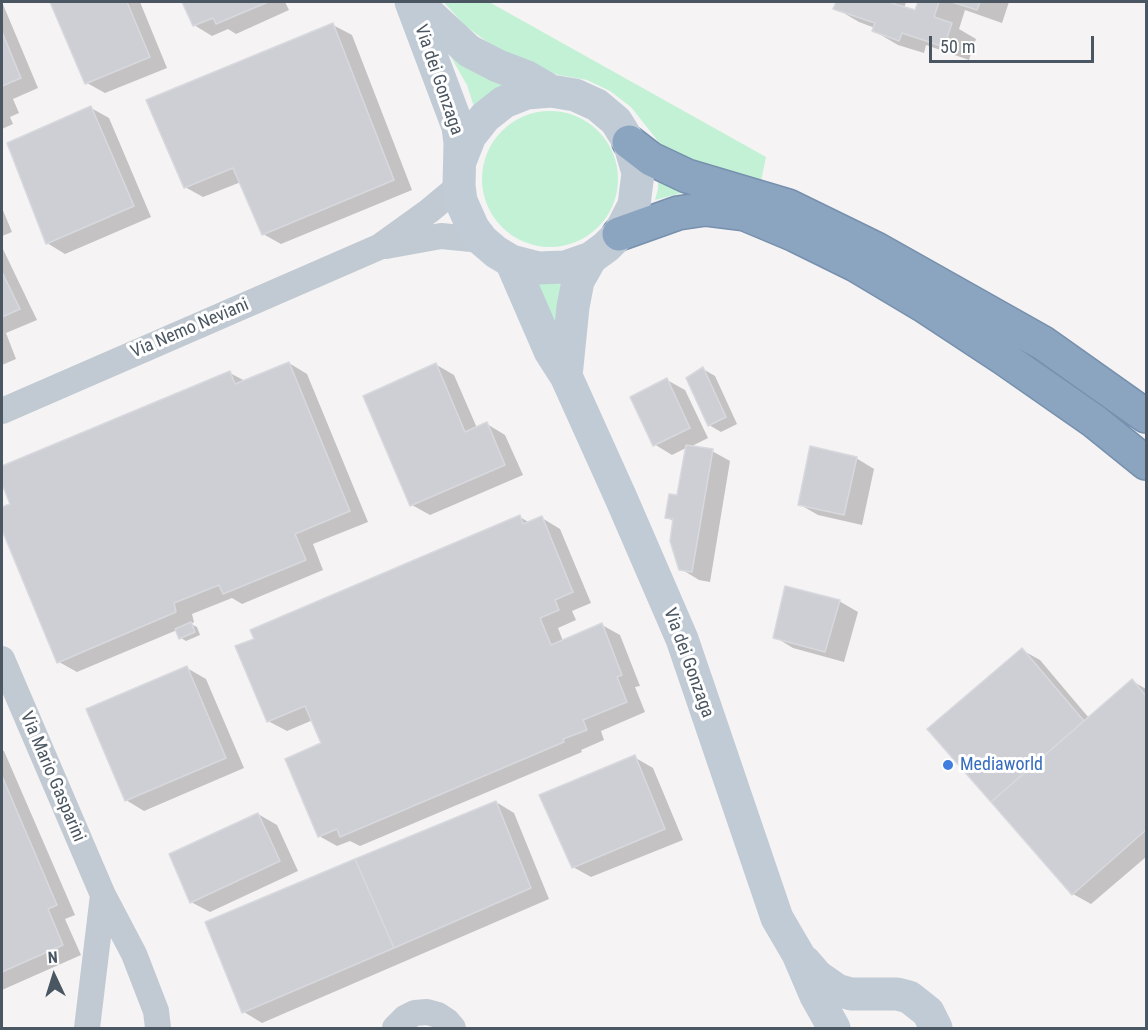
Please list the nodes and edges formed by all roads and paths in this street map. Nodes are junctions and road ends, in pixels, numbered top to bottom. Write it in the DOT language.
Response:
graph roads {
  1 [pos="411,2"];
  2 [pos="416,2"];
  3 [pos="551,90"];
  4 [pos="629,142"];
  5 [pos="460,172"];
  6 [pos="619,234"];
  7 [pos="482,240"];
  8 [pos="379,247"];
  9 [pos="591,258"];
  10 [pos="511,261"];
  11 [pos="566,376"];
  12 [pos="2,411"];
  13 [pos="1146,416"];
  14 [pos="1146,464"];
  15 [pos="2,658"];
  16 [pos="103,895"];
  17 [pos="798,954"];
  18 [pos="872,995"];
  19 [pos="87,1029"];
  20 [pos="158,1029"];
  21 [pos="396,1029"];
  22 [pos="453,1029"];
  23 [pos="834,1029"];
  24 [pos="840,1029"];
  25 [pos="936,1029"];
  1 -- 5 [label="main road, Via dei Gonzaga"];
  2 -- 3 [label="main road, Via dei Gonzaga"];
  3 -- 4 [label="main road, Via dei Gonzaga"];
  3 -- 5 [label="main road, Via dei Gonzaga"];
  4 -- 6 [label="main road, Via dei Gonzaga"];
  4 -- 13 [label="highway"];
  5 -- 7 [label="main road, Via dei Gonzaga"];
  5 -- 8 [label="street, Via Nemo Neviani"];
  6 -- 9 [label="main road, Via dei Gonzaga"];
  6 -- 14 [label="highway"];
  7 -- 8 [label="street, Via Nemo Neviani"];
  7 -- 10 [label="main road, Via dei Gonzaga"];
  8 -- 12 [label="street, Via Nemo Neviani"];
  9 -- 10 [label="main road, Via dei Gonzaga"];
  9 -- 11 [label="main road, Via dei Gonzaga"];
  10 -- 11 [label="main road, Via dei Gonzaga"];
  11 -- 17 [label="main road, Via dei Gonzaga"];
  15 -- 16 [label="street, Via Mario Gasparini"];
  16 -- 19 [label="street, Via Mario Gasparini"];
  16 -- 20 [label="street, Via Mario Gasparini"];
  17 -- 18 [label="main road, Via dei Gonzaga"];
  17 -- 23 [label="main road, Via dei Gonzaga"];
  18 -- 24 [label="main road"];
  18 -- 25 [label="main road, Via dei Gonzaga"];
  21 -- 22 [label="street"];
}
